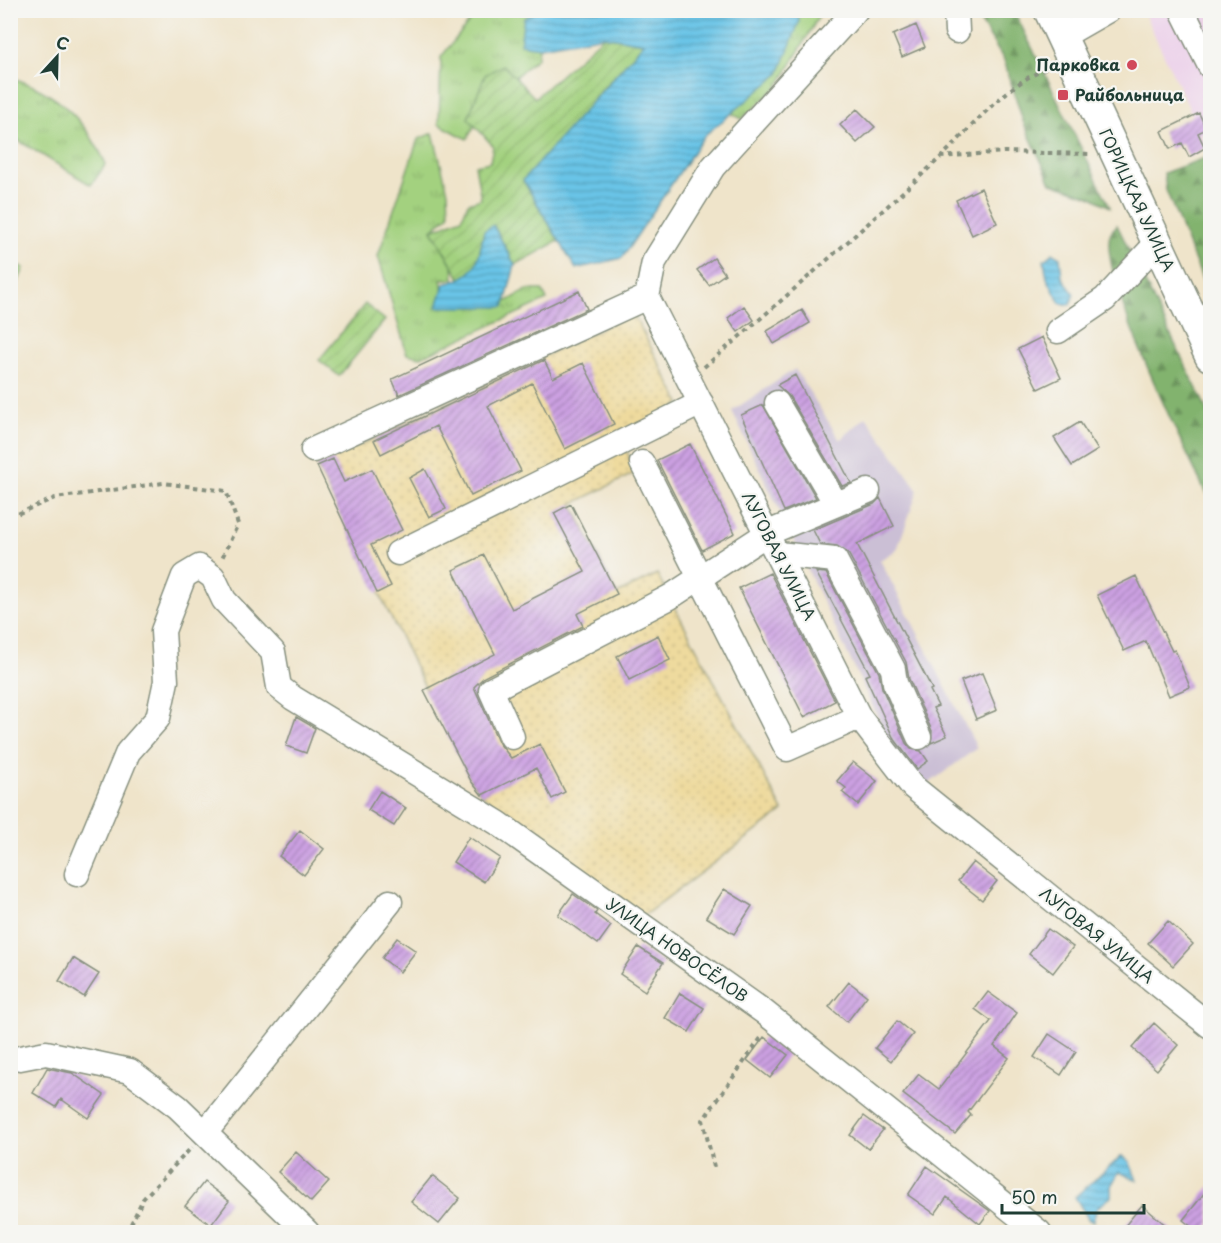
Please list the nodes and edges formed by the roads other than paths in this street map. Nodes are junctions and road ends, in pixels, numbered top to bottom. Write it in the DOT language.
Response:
graph roads {
  1 [pos="856,10"];
  2 [pos="1108,10"];
  3 [pos="1182,10"];
  4 [pos="1061,36"];
  5 [pos="1210,66"];
  6 [pos="1157,243"];
  7 [pos="647,297"];
  8 [pos="1058,331"];
  9 [pos="1210,356"];
  10 [pos="701,402"];
  11 [pos="777,403"];
  12 [pos="313,450"];
  13 [pos="642,463"];
  14 [pos="868,490"];
  15 [pos="837,504"];
  16 [pos="773,544"];
  17 [pos="398,553"];
  18 [pos="700,578"];
  19 [pos="859,717"];
  20 [pos="512,737"];
  21 [pos="919,737"];
  22 [pos="77,874"];
  23 [pos="390,902"];
  24 [pos="1210,1026"];
  25 [pos="20,1058"];
  26 [pos="205,1133"];
  27 [pos="307,1233"];
  28 [pos="1039,1233"];
  1 -- 7 [label="street"];
  2 -- 4 [label="street"];
  3 -- 5 [label="street"];
  4 -- 6 [label="main road, ГОРИЦКАЯ УЛИЦА"];
  6 -- 8 [label="street"];
  6 -- 9 [label="main road, ГОРИЦКАЯ УЛИЦА"];
  7 -- 10 [label="street, ЛУГОВАЯ УЛИЦА"];
  7 -- 12 [label="street"];
  10 -- 16 [label="street, ЛУГОВАЯ УЛИЦА"];
  10 -- 17 [label="street"];
  11 -- 15 [label="street"];
  13 -- 18 [label="street"];
  14 -- 15 [label="street"];
  15 -- 16 [label="street"];
  16 -- 18 [label="street"];
  16 -- 19 [label="street, ЛУГОВАЯ УЛИЦА"];
  16 -- 21 [label="street"];
  18 -- 19 [label="street"];
  18 -- 20 [label="street"];
  19 -- 24 [label="street, ЛУГОВАЯ УЛИЦА"];
  22 -- 28 [label="street, УЛИЦА НОВОСЁЛОВ"];
  23 -- 26 [label="street"];
  25 -- 26 [label="street"];
  26 -- 27 [label="street"];
}
